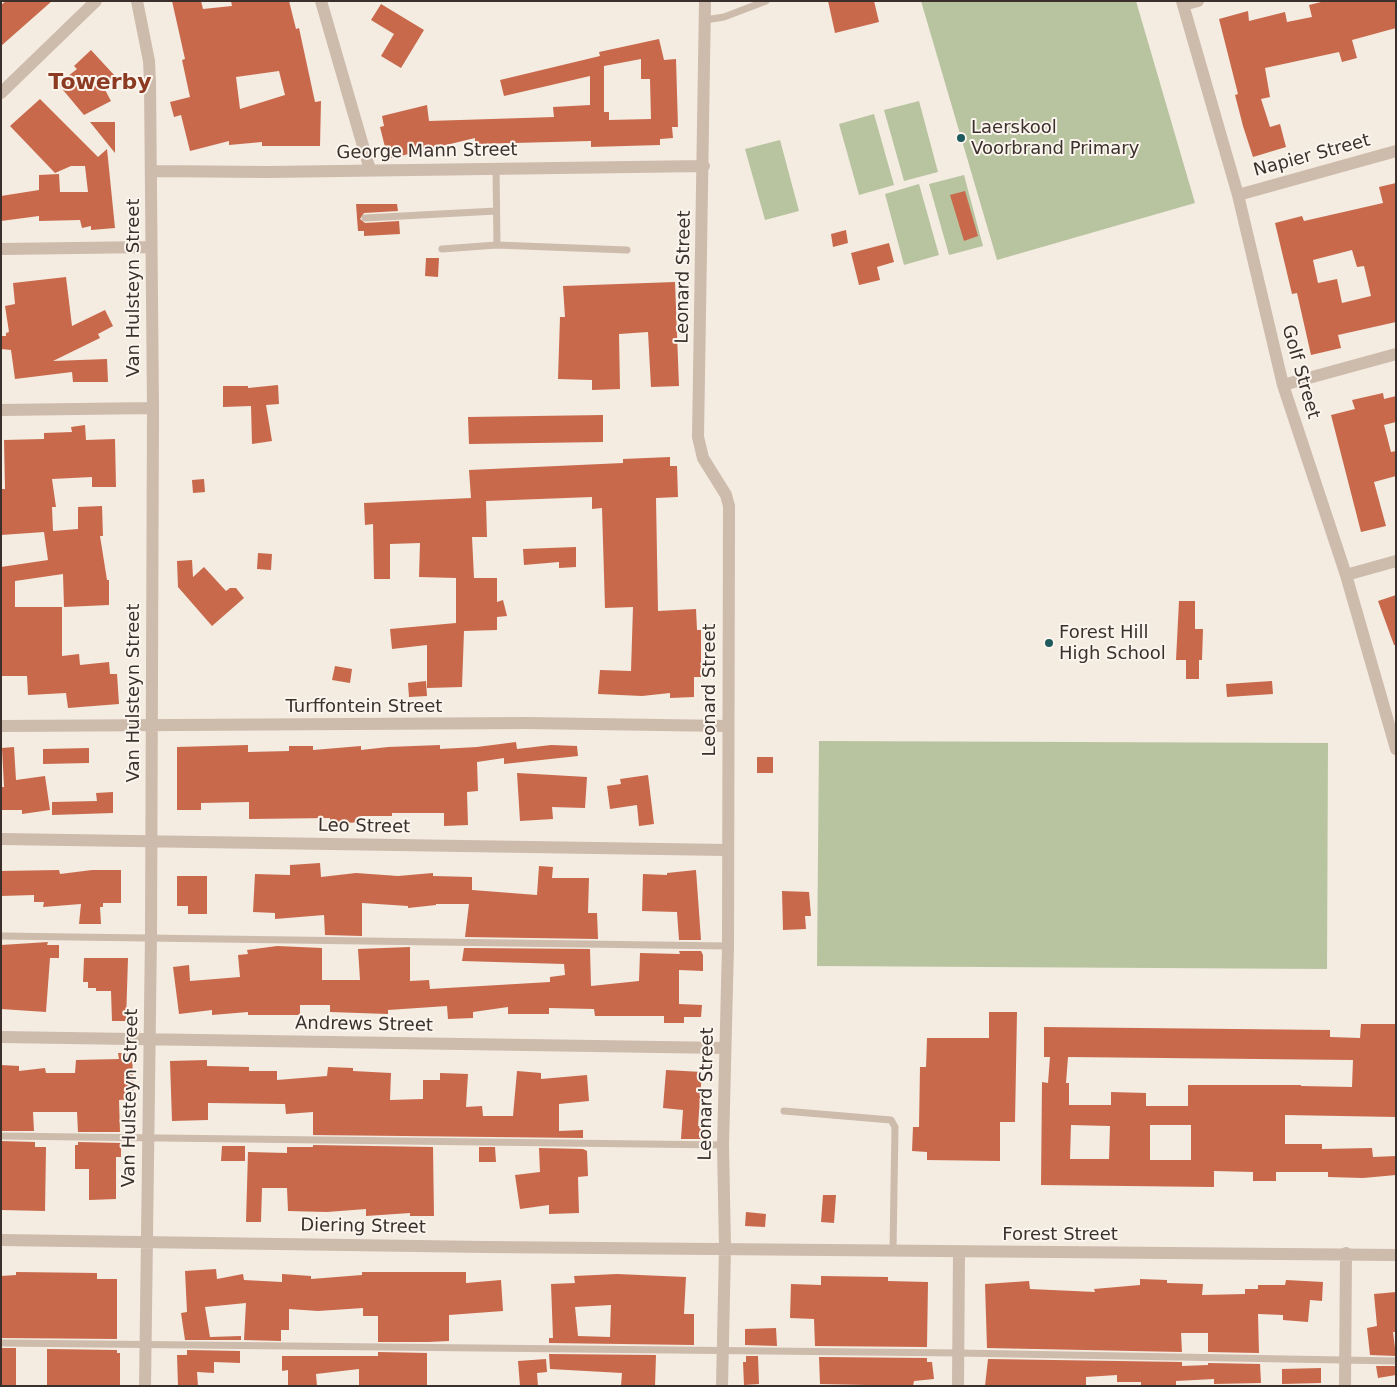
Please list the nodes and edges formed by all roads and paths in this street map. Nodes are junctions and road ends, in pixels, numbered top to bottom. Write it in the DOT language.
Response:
graph roads {
  1 [pos="96,1"];
  2 [pos="136,1"];
  3 [pos="321,1"];
  4 [pos="706,1"];
  5 [pos="766,1"];
  6 [pos="1198,1"];
  7 [pos="1183,3"];
  8 [pos="705,20"];
  9 [pos="1,93"];
  10 [pos="1396,151"];
  11 [pos="704,166"];
  12 [pos="496,168"];
  13 [pos="370,170"];
  14 [pos="151,171"];
  15 [pos="1238,195"];
  16 [pos="496,211"];
  17 [pos="365,218"];
  18 [pos="497,245"];
  19 [pos="150,247"];
  20 [pos="1,249"];
  21 [pos="442,249"];
  22 [pos="627,250"];
  23 [pos="1396,354"];
  24 [pos="1284,385"];
  25 [pos="152,408"];
  26 [pos="1,410"];
  27 [pos="1396,561"];
  28 [pos="1346,575"];
  29 [pos="1,726"];
  30 [pos="152,726"];
  31 [pos="727,726"];
  32 [pos="1396,749"];
  33 [pos="1,839"];
  34 [pos="151,841"];
  35 [pos="727,850"];
  36 [pos="1,936"];
  37 [pos="151,936"];
  38 [pos="728,946"];
  39 [pos="1,1037"];
  40 [pos="150,1038"];
  41 [pos="725,1048"];
  42 [pos="784,1110"];
  43 [pos="1,1136"];
  44 [pos="149,1136"];
  45 [pos="723,1145"];
  46 [pos="1,1240"];
  47 [pos="147,1241"];
  48 [pos="725,1248"];
  49 [pos="893,1250"];
  50 [pos="959,1252"];
  51 [pos="1346,1253"];
  52 [pos="1396,1255"];
  53 [pos="1,1343"];
  54 [pos="145,1345"];
  55 [pos="722,1352"];
  56 [pos="958,1354"];
  57 [pos="1346,1360"];
  58 [pos="1396,1361"];
  59 [pos="145,1386"];
  60 [pos="722,1386"];
  61 [pos="958,1386"];
  62 [pos="1345,1386"];
  1 -- 9 [label="street"];
  2 -- 14 [label="street, Van Hulsteyn Street"];
  3 -- 13 [label="street"];
  4 -- 8 [label="street, Leonard Street"];
  5 -- 8 [label="lane"];
  6 -- 7 [label="street"];
  7 -- 15 [label="street, Golf Street"];
  8 -- 11 [label="street, Leonard Street"];
  10 -- 15 [label="street, Napier Street"];
  11 -- 12 [label="street, George Mann Street"];
  11 -- 31 [label="street, Leonard Street"];
  12 -- 13 [label="street, George Mann Street"];
  12 -- 16 [label="lane"];
  13 -- 14 [label="street, George Mann Street"];
  14 -- 19 [label="street, Van Hulsteyn Street"];
  15 -- 24 [label="street, Golf Street"];
  16 -- 17 [label="lane"];
  16 -- 18 [label="lane"];
  18 -- 21 [label="lane"];
  18 -- 22 [label="lane"];
  19 -- 20 [label="street"];
  19 -- 25 [label="street, Van Hulsteyn Street"];
  23 -- 24 [label="street"];
  24 -- 28 [label="street, Golf Street"];
  25 -- 26 [label="street"];
  25 -- 30 [label="street, Van Hulsteyn Street"];
  27 -- 28 [label="street"];
  28 -- 32 [label="street, Golf Street"];
  29 -- 30 [label="street, Turffontein Street"];
  30 -- 31 [label="street, Turffontein Street"];
  30 -- 34 [label="street, Van Hulsteyn Street"];
  31 -- 35 [label="street, Leonard Street"];
  33 -- 34 [label="street, Leo Street"];
  34 -- 35 [label="street, Leo Street"];
  34 -- 37 [label="street, Van Hulsteyn Street"];
  35 -- 38 [label="street, Leonard Street"];
  36 -- 37 [label="lane"];
  37 -- 38 [label="lane"];
  37 -- 40 [label="street, Van Hulsteyn Street"];
  38 -- 41 [label="street, Leonard Street"];
  39 -- 40 [label="street, Andrews Street"];
  40 -- 41 [label="street, Andrews Street"];
  40 -- 44 [label="street, Van Hulsteyn Street"];
  41 -- 45 [label="street, Leonard Street"];
  42 -- 49 [label="lane"];
  43 -- 44 [label="lane"];
  44 -- 45 [label="lane"];
  44 -- 47 [label="street, Van Hulsteyn Street"];
  45 -- 48 [label="street, Leonard Street"];
  46 -- 47 [label="street, Diering Street"];
  47 -- 48 [label="street, Diering Street"];
  47 -- 54 [label="street, Van Hulsteyn Street"];
  48 -- 49 [label="street, Forest Street"];
  48 -- 55 [label="street, Leonard Street"];
  49 -- 50 [label="street, Forest Street"];
  50 -- 51 [label="street, Forest Street"];
  50 -- 56 [label="street"];
  51 -- 52 [label="street, Forest Street"];
  51 -- 57 [label="street"];
  53 -- 54 [label="lane"];
  54 -- 55 [label="lane"];
  54 -- 59 [label="street, Van Hulsteyn Street"];
  55 -- 56 [label="lane"];
  55 -- 60 [label="street, Leonard Street"];
  56 -- 57 [label="lane"];
  56 -- 61 [label="street"];
  57 -- 58 [label="lane"];
  57 -- 62 [label="street"];
}
